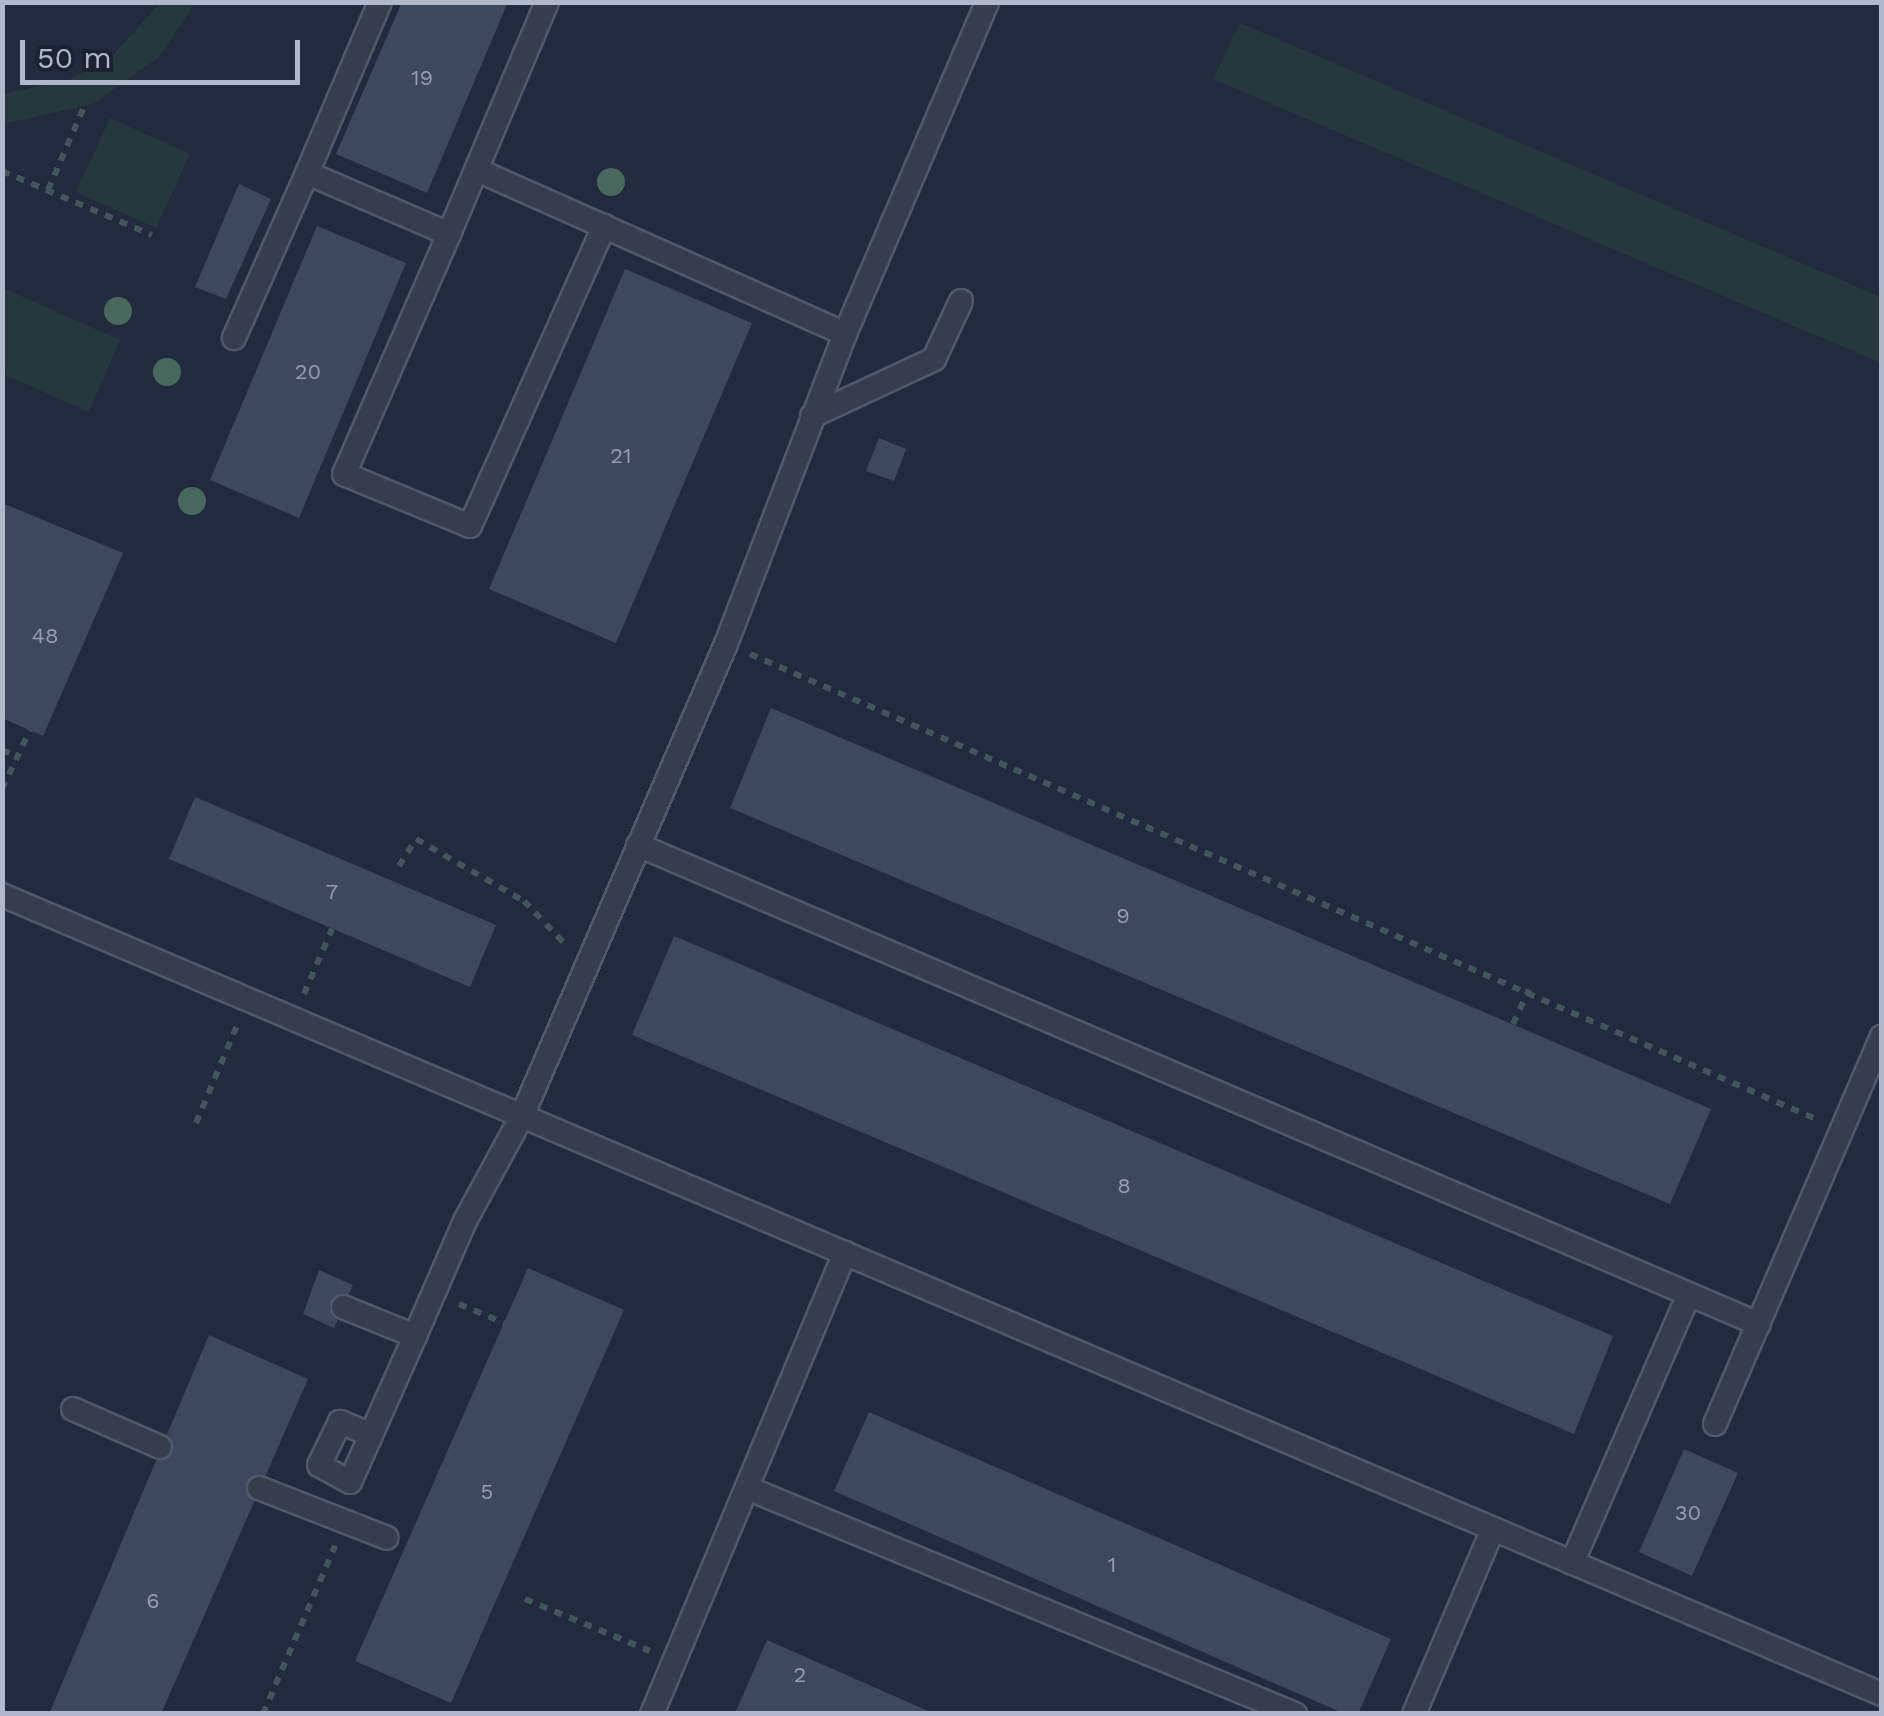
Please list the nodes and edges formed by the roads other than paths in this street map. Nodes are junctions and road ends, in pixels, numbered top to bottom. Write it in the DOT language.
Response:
graph roads {
  1 [pos="380,2"];
  2 [pos="547,2"];
  3 [pos="987,2"];
  4 [pos="477,170"];
  5 [pos="307,173"];
  6 [pos="604,226"];
  7 [pos="449,234"];
  8 [pos="960,301"];
  9 [pos="845,334"];
  10 [pos="234,338"];
  11 [pos="812,416"];
  12 [pos="638,845"];
  13 [pos="2,894"];
  14 [pos="1882,1036"];
  15 [pos="522,1116"];
  16 [pos="845,1253"];
  17 [pos="1689,1294"];
  18 [pos="343,1307"];
  19 [pos="1760,1324"];
  20 [pos="414,1336"];
  21 [pos="73,1409"];
  22 [pos="1715,1424"];
  23 [pos="370,1435"];
  24 [pos="160,1447"];
  25 [pos="259,1488"];
  26 [pos="747,1488"];
  27 [pos="1492,1529"];
  28 [pos="387,1538"];
  29 [pos="1572,1563"];
  30 [pos="1882,1694"];
  31 [pos="652,1714"];
  32 [pos="1295,1714"];
  33 [pos="1414,1714"];
  1 -- 5 [label="lane"];
  2 -- 4 [label="lane"];
  3 -- 9 [label="lane"];
  4 -- 6 [label="lane"];
  4 -- 7 [label="lane"];
  5 -- 7 [label="lane"];
  5 -- 10 [label="lane"];
  6 -- 7 [label="lane"];
  6 -- 9 [label="lane"];
  8 -- 11 [label="lane"];
  9 -- 11 [label="lane"];
  11 -- 12 [label="lane"];
  12 -- 15 [label="lane"];
  12 -- 17 [label="lane"];
  13 -- 15 [label="lane"];
  14 -- 19 [label="lane"];
  15 -- 16 [label="lane"];
  15 -- 20 [label="lane"];
  16 -- 26 [label="lane"];
  16 -- 27 [label="lane"];
  17 -- 19 [label="lane"];
  17 -- 29 [label="lane"];
  18 -- 20 [label="lane"];
  19 -- 22 [label="lane"];
  20 -- 23 [label="lane"];
  21 -- 24 [label="lane"];
  25 -- 28 [label="lane"];
  26 -- 31 [label="lane"];
  26 -- 32 [label="lane"];
  27 -- 29 [label="lane"];
  27 -- 33 [label="lane"];
  29 -- 30 [label="lane"];
}
